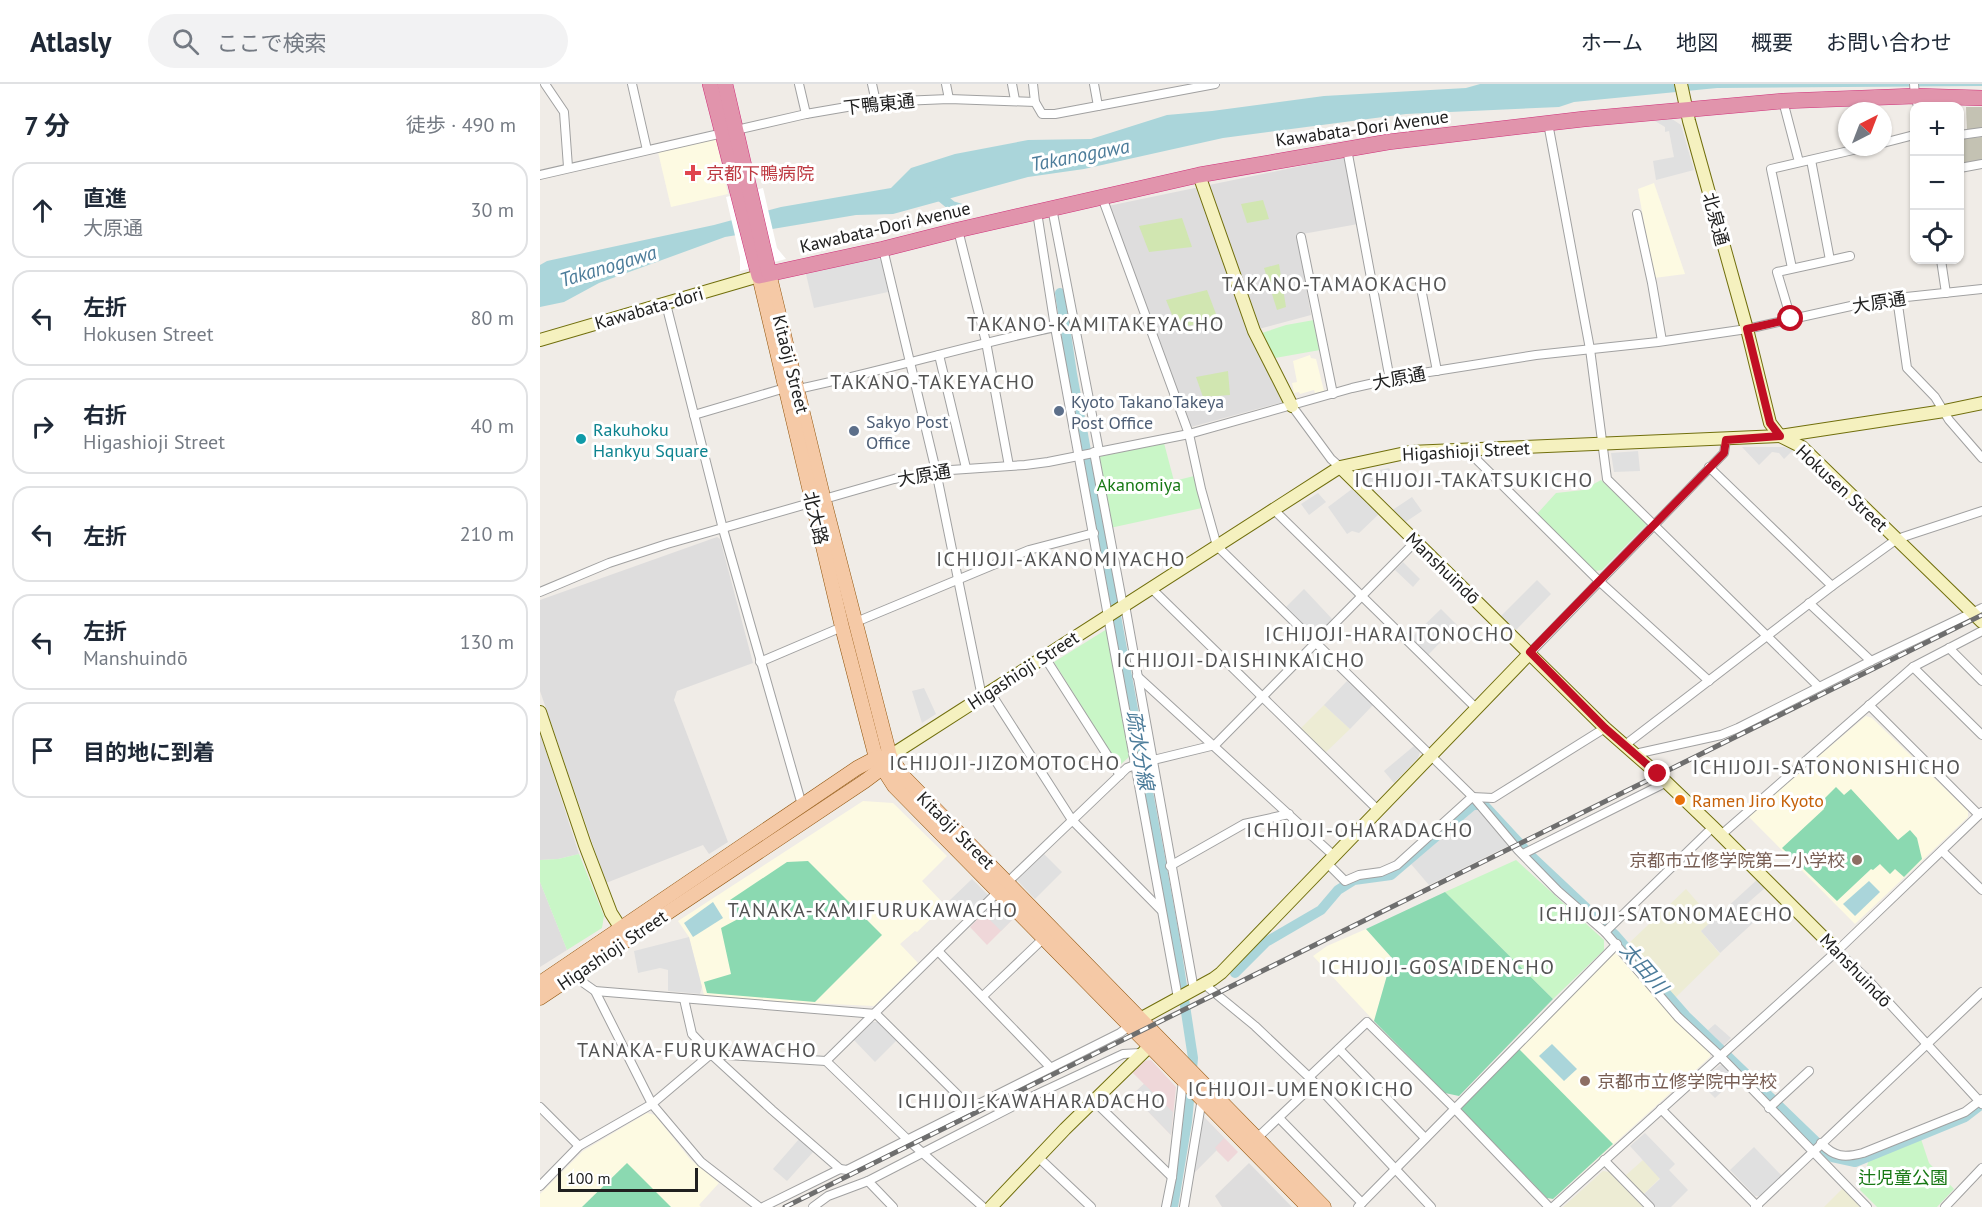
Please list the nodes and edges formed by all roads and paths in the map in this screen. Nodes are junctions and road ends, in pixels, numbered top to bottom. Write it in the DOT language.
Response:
graph roads {
  1 [pos="545,84"];
  2 [pos="632,84"];
  3 [pos="710,84"];
  4 [pos="725,84"];
  5 [pos="799,84"];
  6 [pos="872,84"];
  7 [pos="946,84"];
  8 [pos="1012,84"];
  9 [pos="1033,84"];
  10 [pos="1094,84"];
  11 [pos="1215,84"];
  12 [pos="1681,84"];
  13 [pos="1915,93"];
  14 [pos="1982,98"];
  15 [pos="949,99"];
  16 [pos="1015,100"];
  17 [pos="1783,101"];
  18 [pos="876,102"];
  19 [pos="1035,102"];
  20 [pos="1685,103"];
  21 [pos="1098,106"];
  22 [pos="806,114"];
  23 [pos="1548,123"];
  24 [pos="729,131"];
  25 [pos="1982,132"];
  26 [pos="1964,134"];
  27 [pos="1910,136"];
  28 [pos="1892,141"];
  29 [pos="1347,149"];
  30 [pos="647,150"];
  31 [pos="1838,154"];
  32 [pos="1811,160"];
  33 [pos="1799,162"];
  34 [pos="1982,164"];
  35 [pos="568,167"];
  36 [pos="1964,167"];
  37 [pos="540,175"];
  38 [pos="1198,175"];
  39 [pos="1102,197"];
  40 [pos="1045,210"];
  41 [pos="1637,214"];
  42 [pos="958,230"];
  43 [pos="1301,237"];
  44 [pos="883,249"];
  45 [pos="1850,255"];
  46 [pos="1830,260"];
  47 [pos="1942,264"];
  48 [pos="1792,268"];
  49 [pos="763,270"];
  50 [pos="1420,283"];
  51 [pos="1982,290"];
  52 [pos="1946,293"];
  53 [pos="1897,298"];
  54 [pos="666,304"];
  55 [pos="1791,319"];
  56 [pos="1055,327"];
  57 [pos="1747,329"];
  58 [pos="540,340"];
  59 [pos="1662,341"];
  60 [pos="986,342"];
  61 [pos="1590,349"];
  62 [pos="939,355"];
  63 [pos="911,363"];
  64 [pos="1437,371"];
  65 [pos="1390,380"];
  66 [pos="791,389"];
  67 [pos="1333,394"];
  68 [pos="1982,403"];
  69 [pos="1292,406"];
  70 [pos="1944,411"];
  71 [pos="694,415"];
  72 [pos="1189,434"];
  73 [pos="1780,436"];
  74 [pos="1726,440"];
  75 [pos="1601,445"];
  76 [pos="1474,449"];
  77 [pos="1090,453"];
  78 [pos="1982,458"];
  79 [pos="1009,466"];
  80 [pos="1340,467"];
  81 [pos="1709,467"];
  82 [pos="966,468"];
  83 [pos="936,471"];
  84 [pos="818,502"];
  85 [pos="1273,509"];
  86 [pos="1982,511"];
  87 [pos="1654,524"];
  88 [pos="723,529"];
  89 [pos="1094,533"];
  90 [pos="1897,539"];
  91 [pos="1414,542"];
  92 [pos="1217,546"];
  93 [pos="959,581"];
  94 [pos="1599,581"];
  95 [pos="1832,586"];
  96 [pos="1151,588"];
  97 [pos="540,592"];
  98 [pos="1362,597"];
  99 [pos="1809,603"];
  100 [pos="1118,609"];
  101 [pos="1979,614"];
  102 [pos="856,622"];
  103 [pos="842,627"];
  104 [pos="1982,631"];
  105 [pos="1768,635"];
  106 [pos="1316,644"];
  107 [pos="1949,648"];
  108 [pos="1530,652"];
  109 [pos="1044,656"];
  110 [pos="1871,661"];
  111 [pos="760,662"];
  112 [pos="1913,667"];
  113 [pos="1137,675"];
  114 [pos="1708,681"];
  115 [pos="1982,681"];
  116 [pos="1819,687"];
  117 [pos="986,694"];
  118 [pos="1262,698"];
  119 [pos="1869,705"];
  120 [pos="1476,708"];
  121 [pos="540,712"];
  122 [pos="1605,728"];
  123 [pos="1982,735"];
  124 [pos="1215,745"];
  125 [pos="1630,750"];
  126 [pos="1430,756"];
  127 [pos="1152,760"];
  128 [pos="882,761"];
  129 [pos="1137,764"];
  130 [pos="1120,775"];
  131 [pos="1667,782"];
  132 [pos="1474,798"];
  133 [pos="801,805"];
  134 [pos="1378,810"];
  135 [pos="1981,813"];
  136 [pos="1288,814"];
  137 [pos="1072,820"];
  138 [pos="1717,831"];
  139 [pos="1942,851"];
  140 [pos="1526,852"];
  141 [pos="1330,859"];
  142 [pos="1170,866"];
  143 [pos="1003,887"];
  144 [pos="1982,890"];
  145 [pos="1161,910"];
  146 [pos="1607,930"];
  147 [pos="624,934"];
  148 [pos="1048,934"];
  149 [pos="1617,944"];
  150 [pos="939,951"];
  151 [pos="1837,951"];
  152 [pos="569,971"];
  153 [pos="540,983"];
  154 [pos="595,991"];
  155 [pos="1190,992"];
  156 [pos="1982,992"];
  157 [pos="982,996"];
  158 [pos="540,998"];
  159 [pos="684,999"];
  160 [pos="876,1014"];
  161 [pos="1135,1023"];
  162 [pos="1926,1045"];
  163 [pos="1149,1046"];
  164 [pos="1339,1049"];
  165 [pos="1724,1053"];
  166 [pos="711,1054"];
  167 [pos="826,1061"];
  168 [pos="1050,1067"];
  169 [pos="1809,1071"];
  170 [pos="1311,1081"];
  171 [pos="1192,1082"];
  172 [pos="1094,1101"];
  173 [pos="1981,1102"];
  174 [pos="652,1104"];
  175 [pos="1774,1104"];
  176 [pos="540,1107"];
  177 [pos="970,1107"];
  178 [pos="1454,1108"];
  179 [pos="1661,1109"];
  180 [pos="1279,1118"];
  181 [pos="1425,1138"];
  182 [pos="907,1139"];
  183 [pos="1252,1143"];
  184 [pos="579,1146"];
  185 [pos="1817,1146"];
  186 [pos="922,1152"];
  187 [pos="1038,1157"];
  188 [pos="1604,1160"];
  189 [pos="1982,1168"];
  190 [pos="840,1169"];
  191 [pos="1394,1170"];
  192 [pos="1172,1178"];
  193 [pos="868,1180"];
  194 [pos="540,1186"];
  195 [pos="999,1204"];
  196 [pos="1360,1205"];
  197 [pos="1757,1206"];
  198 [pos="761,1207"];
  199 [pos="813,1207"];
  200 [pos="893,1207"];
  201 [pos="983,1207"];
  202 [pos="1091,1207"];
  203 [pos="1166,1207"];
  204 [pos="1185,1207"];
  205 [pos="1308,1207"];
  206 [pos="1324,1207"];
  207 [pos="1431,1207"];
  208 [pos="1551,1207"];
  209 [pos="1650,1207"];
  210 [pos="1868,1207"];
  211 [pos="1945,1207"];
  1 -- 35 [label="street"];
  2 -- 30 [label="street"];
  3 -- 24 [label="highway"];
  4 -- 24 [label="highway"];
  5 -- 22 [label="street"];
  6 -- 18 [label="street"];
  7 -- 15 [label="street"];
  8 -- 16 [label="street"];
  9 -- 19 [label="street"];
  10 -- 21 [label="street"];
  11 -- 21 [label="street, 下鴨東通"];
  12 -- 20 [label="street, 北泉通"];
  13 -- 14 [label="highway, Kawabata-Dori Avenue"];
  13 -- 17 [label="highway, Kawabata-Dori Avenue"];
  15 -- 16 [label="street, 下鴨東通"];
  15 -- 18 [label="street, 下鴨東通"];
  16 -- 19 [label="street, 下鴨東通"];
  17 -- 20 [label="highway, Kawabata-Dori Avenue"];
  17 -- 33 [label="street"];
  18 -- 22 [label="street, 下鴨東通"];
  19 -- 21 [label="street, 下鴨東通"];
  20 -- 23 [label="highway, Kawabata-Dori Avenue"];
  20 -- 57 [label="street, 北泉通"];
  22 -- 24 [label="street, 下鴨東通"];
  23 -- 29 [label="highway, Kawabata-Dori Avenue"];
  23 -- 61 [label="street"];
  24 -- 30 [label="street, 下鴨東通"];
  24 -- 49 [label="highway"];
  25 -- 26 [label="street"];
  27 -- 28 [label="street"];
  29 -- 38 [label="highway, Kawabata-Dori Avenue"];
  29 -- 65 [label="street"];
  30 -- 35 [label="street, 下鴨東通"];
  31 -- 32 [label="street"];
  32 -- 33 [label="street"];
  32 -- 46 [label="street"];
  33 -- 48 [label="street"];
  34 -- 36 [label="street"];
  35 -- 37 [label="street, 下鴨東通"];
  38 -- 39 [label="highway, Kawabata-Dori Avenue"];
  38 -- 69 [label="street, Manshuindō"];
  39 -- 40 [label="highway, Kawabata-Dori Avenue"];
  39 -- 72 [label="street"];
  40 -- 42 [label="highway, Kawabata-Dori Avenue"];
  40 -- 56 [label="street"];
  40 -- 77 [label="street"];
  41 -- 59 [label="street"];
  42 -- 44 [label="highway, Kawabata-Dori Avenue"];
  42 -- 60 [label="street"];
  43 -- 67 [label="street"];
  44 -- 49 [label="highway, Kawabata-Dori Avenue"];
  44 -- 63 [label="street"];
  45 -- 46 [label="street"];
  46 -- 48 [label="street"];
  47 -- 52 [label="street"];
  48 -- 55 [label="street"];
  49 -- 54 [label="street, Kawabata-dori"];
  49 -- 66 [label="main road, Kitaōji Street"];
  50 -- 64 [label="street"];
  51 -- 52 [label="street, 大原通"];
  52 -- 53 [label="street, 大原通"];
  53 -- 55 [label="street, 大原通"];
  53 -- 70 [label="street"];
  54 -- 58 [label="street, Kawabata-dori"];
  54 -- 71 [label="street"];
  55 -- 57 [label="street, 大原通"];
  56 -- 60 [label="street"];
  56 -- 77 [label="street"];
  57 -- 59 [label="street, 大原通"];
  57 -- 73 [label="street, Hokusen Street"];
  59 -- 61 [label="street, 大原通"];
  60 -- 62 [label="street"];
  60 -- 79 [label="street"];
  61 -- 64 [label="street, 大原通"];
  61 -- 75 [label="street"];
  62 -- 63 [label="street"];
  62 -- 82 [label="street"];
  63 -- 66 [label="street"];
  63 -- 83 [label="street"];
  64 -- 65 [label="street, 大原通"];
  65 -- 67 [label="street, 大原通"];
  66 -- 71 [label="street"];
  66 -- 84 [label="main road, Kitaōji Street"];
  67 -- 69 [label="street, 大原通"];
  68 -- 70 [label="street, Higashioji Street"];
  69 -- 72 [label="street, 大原通"];
  69 -- 80 [label="street, Manshuindō"];
  70 -- 73 [label="street, Higashioji Street"];
  70 -- 78 [label="street"];
  71 -- 88 [label="street"];
  72 -- 77 [label="street, 大原通"];
  72 -- 92 [label="street"];
  73 -- 74 [label="street, Higashioji Street"];
  73 -- 90 [label="street, Hokusen Street"];
  74 -- 75 [label="street, Higashioji Street"];
  74 -- 81 [label="street"];
  75 -- 76 [label="street, Higashioji Street"];
  75 -- 87 [label="street"];
  76 -- 80 [label="street, Higashioji Street"];
  76 -- 94 [label="street"];
  77 -- 79 [label="street, 大原通"];
  77 -- 89 [label="street"];
  77 -- 100 [label="street"];
  79 -- 82 [label="street, 大原通"];
  80 -- 85 [label="street, Higashioji Street"];
  80 -- 91 [label="street, Manshuindō"];
  81 -- 87 [label="street"];
  81 -- 95 [label="street"];
  82 -- 83 [label="street, 大原通"];
  83 -- 84 [label="street, 大原通"];
  83 -- 93 [label="street"];
  84 -- 88 [label="street, 大原通"];
  84 -- 102 [label="main road, Kitaōji Street"];
  84 -- 103 [label="main road, 北大路"];
  85 -- 92 [label="street, Higashioji Street"];
  85 -- 98 [label="street"];
  86 -- 90 [label="street"];
  87 -- 94 [label="street"];
  87 -- 105 [label="street"];
  88 -- 97 [label="street, 大原通"];
  88 -- 111 [label="street"];
  89 -- 93 [label="street"];
  89 -- 100 [label="street"];
  90 -- 95 [label="street"];
  90 -- 101 [label="street, Hokusen Street"];
  91 -- 98 [label="street"];
  91 -- 108 [label="street, Manshuindō"];
  92 -- 96 [label="street, Higashioji Street"];
  92 -- 106 [label="street"];
  93 -- 102 [label="street"];
  93 -- 117 [label="street"];
  94 -- 108 [label="street"];
  94 -- 114 [label="street"];
  95 -- 99 [label="street"];
  96 -- 100 [label="street, Higashioji Street"];
  96 -- 118 [label="street"];
  98 -- 106 [label="street"];
  98 -- 120 [label="street"];
  99 -- 105 [label="street"];
  99 -- 110 [label="street"];
  100 -- 109 [label="street, Higashioji Street"];
  100 -- 113 [label="street"];
  100 -- 129 [label="street"];
  101 -- 110 [label="street"];
  102 -- 128 [label="main road, Kitaōji Street"];
  103 -- 111 [label="street"];
  103 -- 128 [label="main road, 北大路"];
  104 -- 107 [label="street"];
  105 -- 114 [label="street"];
  105 -- 116 [label="street"];
  106 -- 118 [label="street"];
  106 -- 126 [label="street"];
  107 -- 112 [label="street"];
  107 -- 115 [label="street"];
  108 -- 120 [label="street"];
  108 -- 122 [label="street, Manshuindō"];
  109 -- 117 [label="street, Higashioji Street"];
  109 -- 130 [label="street"];
  110 -- 116 [label="street"];
  111 -- 133 [label="street"];
  112 -- 119 [label="street"];
  112 -- 123 [label="street"];
  113 -- 124 [label="street"];
  113 -- 127 [label="street"];
  114 -- 125 [label="street"];
  116 -- 125 [label="street"];
  117 -- 128 [label="street, Higashioji Street"];
  117 -- 137 [label="street"];
  118 -- 124 [label="street"];
  118 -- 134 [label="street"];
  119 -- 135 [label="street"];
  119 -- 138 [label="street"];
  120 -- 126 [label="street"];
  121 -- 147 [label="street"];
  122 -- 125 [label="street, Manshuindō"];
  122 -- 132 [label="street"];
  124 -- 127 [label="street"];
  124 -- 136 [label="street"];
  125 -- 131 [label="street, Manshuindō"];
  126 -- 132 [label="street"];
  126 -- 134 [label="street"];
  127 -- 129 [label="street"];
  127 -- 142 [label="street"];
  128 -- 133 [label="main road, Higashioji Street"];
  128 -- 143 [label="main road, Kitaōji Street"];
  128 -- 147 [label="main road, Higashioji Street"];
  129 -- 130 [label="street"];
  129 -- 145 [label="street"];
  130 -- 137 [label="street"];
  131 -- 138 [label="street, Manshuindō"];
  131 -- 140 [label="street"];
  132 -- 140 [label="street"];
  132 -- 141 [label="street"];
  133 -- 147 [label="main road, Higashioji Street"];
  134 -- 141 [label="street"];
  135 -- 139 [label="street"];
  136 -- 141 [label="street"];
  136 -- 142 [label="street"];
  137 -- 143 [label="street"];
  137 -- 145 [label="street"];
  138 -- 146 [label="street"];
  138 -- 151 [label="street, Manshuindō"];
  139 -- 144 [label="street"];
  139 -- 151 [label="street"];
  140 -- 146 [label="street"];
  141 -- 155 [label="street"];
  142 -- 155 [label="street"];
  143 -- 148 [label="main road, Kitaōji Street"];
  143 -- 150 [label="street"];
  145 -- 155 [label="street"];
  146 -- 149 [label="street"];
  147 -- 152 [label="main road, Higashioji Street"];
  148 -- 157 [label="street"];
  148 -- 161 [label="main road, Kitaōji Street"];
  149 -- 165 [label="street"];
  149 -- 178 [label="street"];
  150 -- 157 [label="street"];
  150 -- 160 [label="street"];
  151 -- 162 [label="street, Manshuindō"];
  151 -- 165 [label="street"];
  152 -- 153 [label="main road, Higashioji Street"];
  152 -- 154 [label="street"];
  152 -- 158 [label="main road, Higashioji Street"];
  154 -- 159 [label="street"];
  154 -- 174 [label="street"];
  155 -- 161 [label="street"];
  155 -- 170 [label="street"];
  156 -- 162 [label="street"];
  157 -- 168 [label="street"];
  159 -- 160 [label="street"];
  159 -- 166 [label="street"];
  160 -- 167 [label="street"];
  160 -- 177 [label="street"];
  161 -- 163 [label="main road, Kitaōji Street"];
  161 -- 168 [label="street"];
  162 -- 173 [label="street, Manshuindō"];
  162 -- 185 [label="street"];
  163 -- 171 [label="main road, Kitaōji Street"];
  163 -- 172 [label="street"];
  163 -- 186 [label="street"];
  164 -- 170 [label="street"];
  164 -- 178 [label="street"];
  164 -- 181 [label="street"];
  165 -- 175 [label="street"];
  165 -- 179 [label="street"];
  166 -- 167 [label="street"];
  166 -- 174 [label="street"];
  166 -- 190 [label="street"];
  167 -- 182 [label="street"];
  168 -- 177 [label="street"];
  169 -- 175 [label="street"];
  170 -- 180 [label="street"];
  170 -- 191 [label="street"];
  171 -- 183 [label="main road, Kitaōji Street"];
  171 -- 192 [label="street"];
  171 -- 204 [label="street"];
  172 -- 187 [label="street"];
  172 -- 192 [label="street"];
  173 -- 185 [label="street"];
  174 -- 184 [label="street"];
  174 -- 198 [label="street"];
  175 -- 185 [label="street"];
  176 -- 184 [label="street"];
  177 -- 182 [label="street"];
  178 -- 181 [label="street"];
  178 -- 208 [label="street"];
  179 -- 188 [label="street"];
  179 -- 197 [label="street"];
  180 -- 183 [label="street"];
  180 -- 196 [label="street"];
  181 -- 191 [label="street"];
  182 -- 186 [label="street"];
  182 -- 190 [label="street"];
  183 -- 205 [label="main road, Kitaōji Street"];
  183 -- 206 [label="main road, Kitaōji Street"];
  184 -- 194 [label="street"];
  185 -- 197 [label="street"];
  185 -- 210 [label="street"];
  186 -- 193 [label="street"];
  186 -- 201 [label="street"];
  187 -- 195 [label="street"];
  187 -- 202 [label="street"];
  188 -- 208 [label="street"];
  188 -- 209 [label="street"];
  189 -- 211 [label="street"];
  190 -- 198 [label="street"];
  191 -- 196 [label="street"];
  191 -- 207 [label="street"];
  192 -- 203 [label="street"];
  193 -- 199 [label="street"];
  193 -- 200 [label="street"];
}
